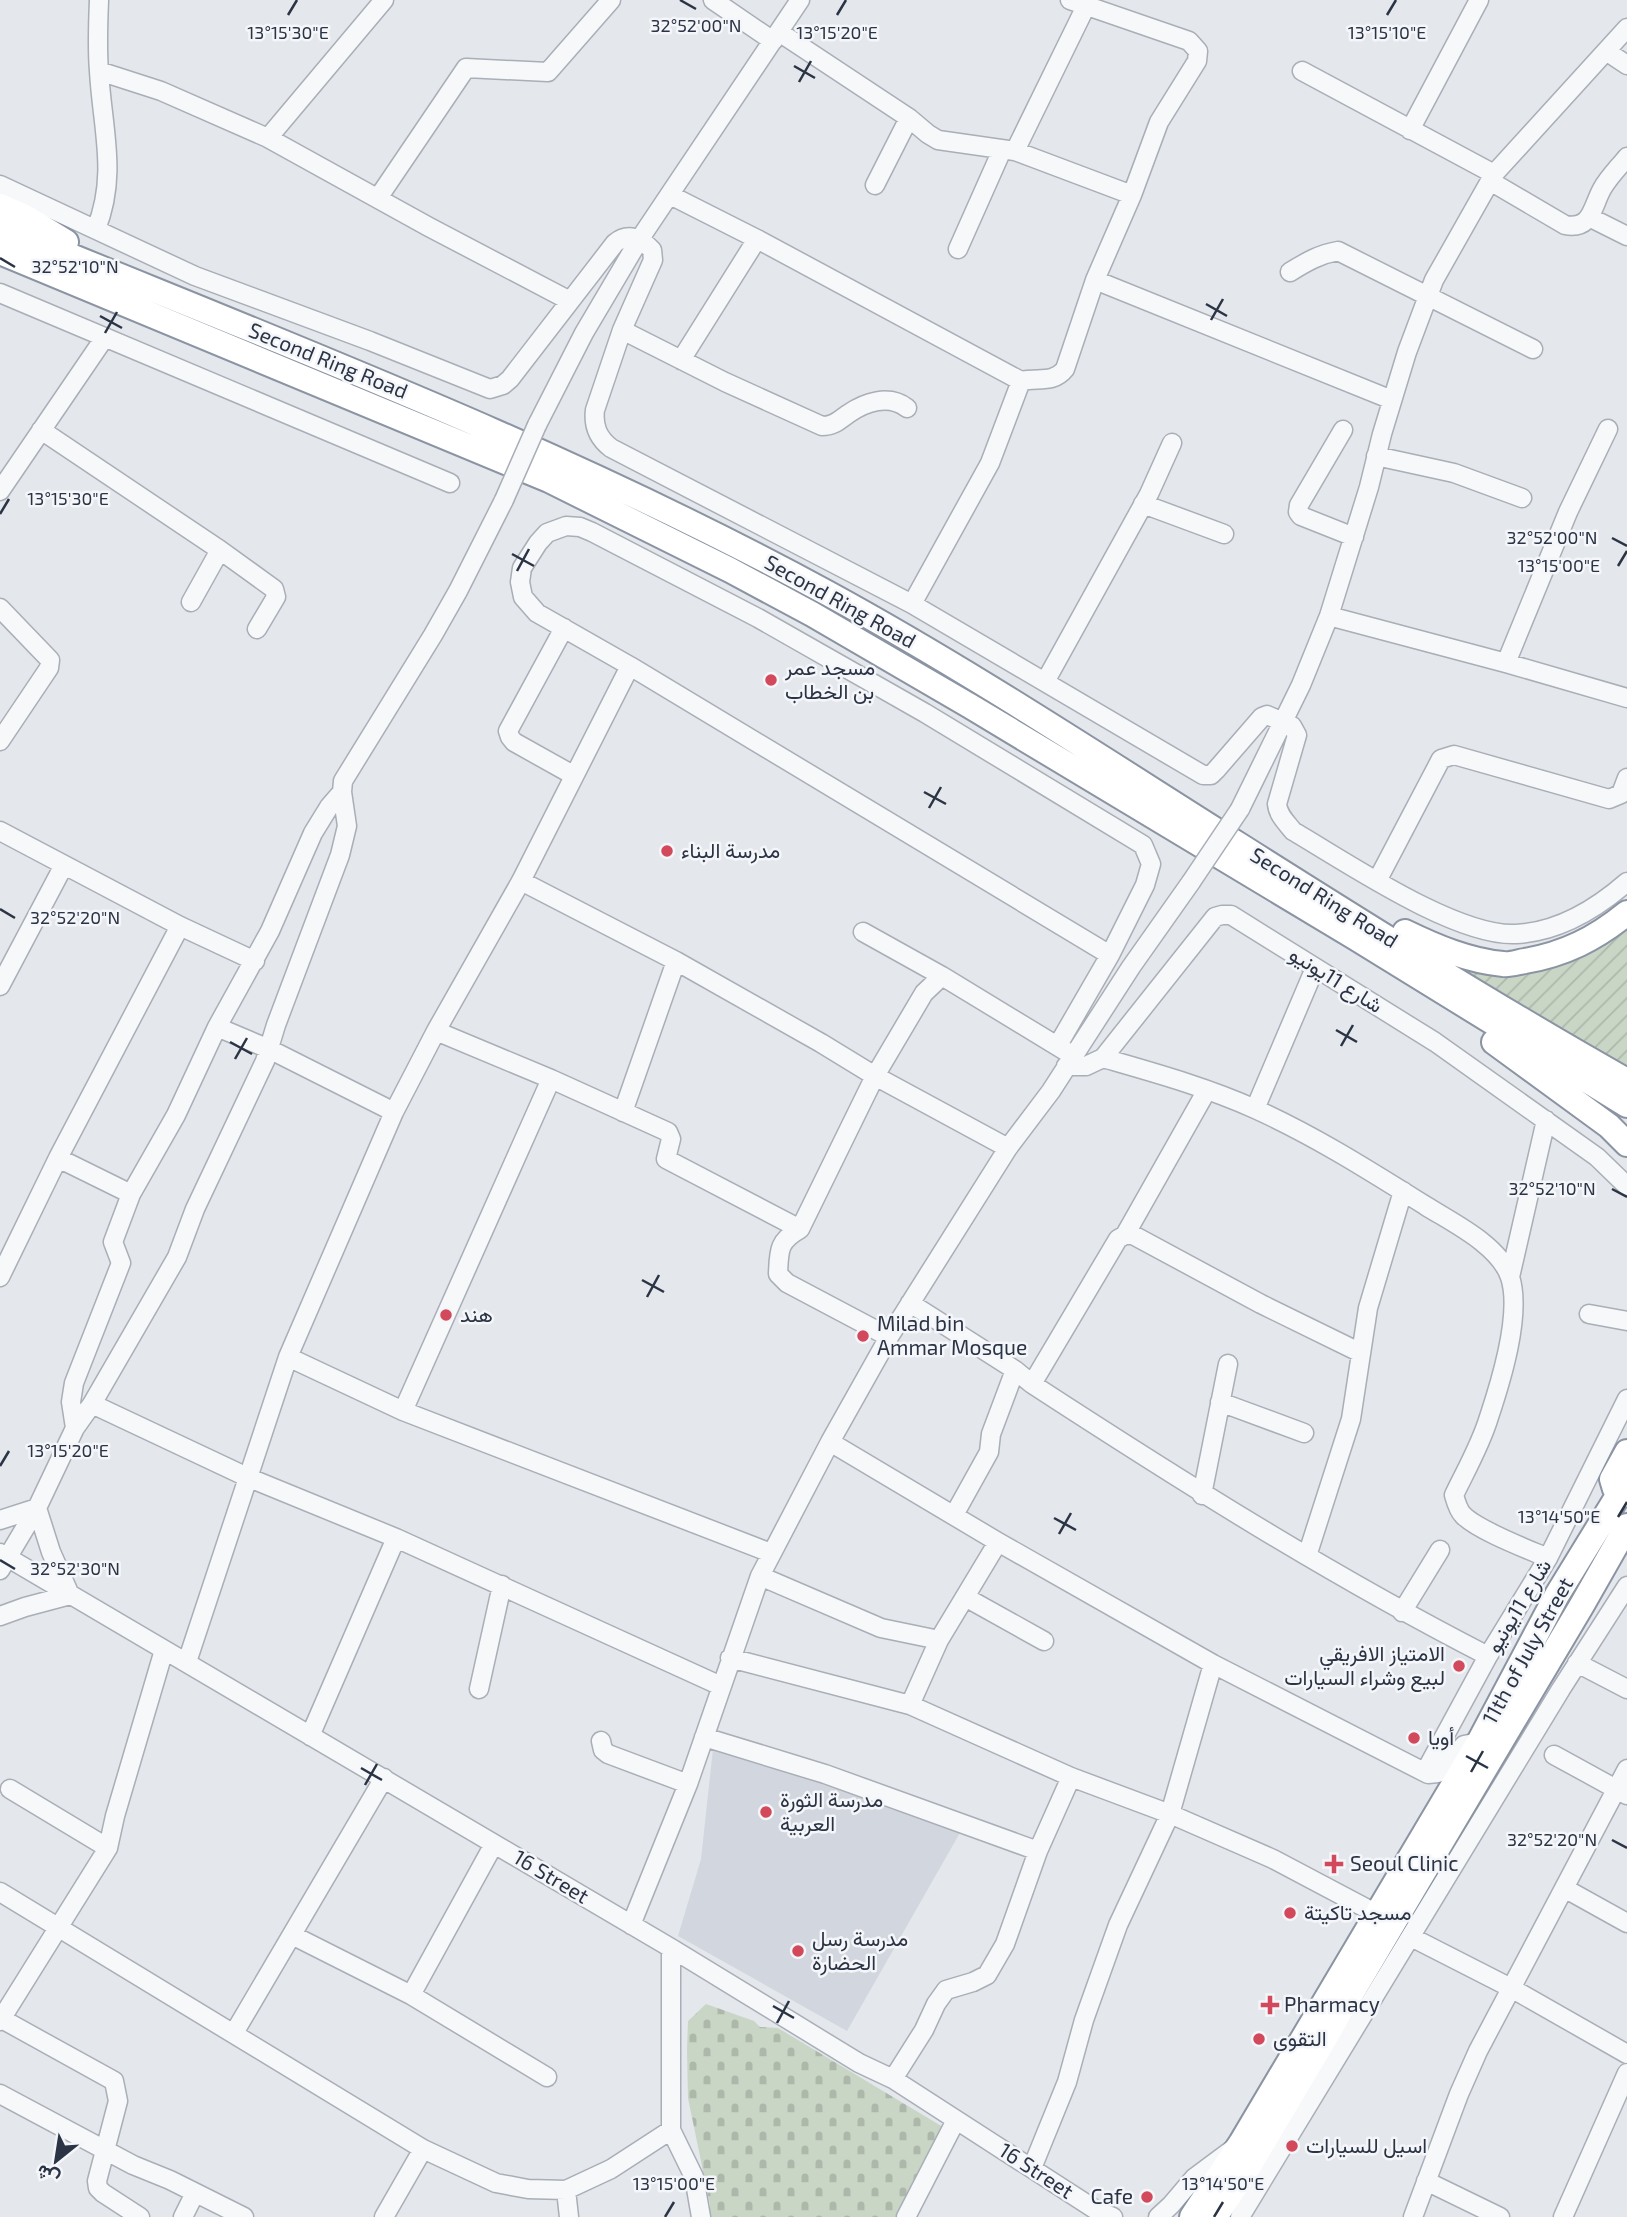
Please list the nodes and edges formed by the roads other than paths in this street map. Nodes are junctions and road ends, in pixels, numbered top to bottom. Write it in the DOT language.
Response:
graph roads {
  1 [pos="99,0"];
  2 [pos="384,0"];
  3 [pos="611,0"];
  4 [pos="713,0"];
  5 [pos="800,0"];
  6 [pos="1479,0"];
  7 [pos="1078,3"];
  8 [pos="1627,29"];
  9 [pos="776,36"];
  10 [pos="1606,51"];
  11 [pos="1627,65"];
  12 [pos="99,71"];
  13 [pos="1303,71"];
  14 [pos="909,118"];
  15 [pos="1410,130"];
  16 [pos="268,138"];
  17 [pos="1008,150"];
  18 [pos="1627,157"];
  19 [pos="1492,178"];
  20 [pos="0,185"];
  21 [pos="875,185"];
  22 [pos="670,195"];
  23 [pos="1132,195"];
  24 [pos="378,198"];
  25 [pos="0,206"];
  26 [pos="1589,217"];
  27 [pos="0,227"];
  28 [pos="96,229"];
  29 [pos="1627,236"];
  30 [pos="757,239"];
  31 [pos="639,240"];
  32 [pos="958,249"];
  33 [pos="0,252"];
  34 [pos="96,267"];
  35 [pos="0,270"];
  36 [pos="1290,272"];
  37 [pos="57,276"];
  38 [pos="1095,280"];
  39 [pos="0,293"];
  40 [pos="1428,298"];
  41 [pos="570,301"];
  42 [pos="622,330"];
  43 [pos="105,337"];
  44 [pos="1534,349"];
  45 [pos="681,360"];
  46 [pos="1021,381"];
  47 [pos="1392,400"];
  48 [pos="907,408"];
  49 [pos="1608,429"];
  50 [pos="41,430"];
  51 [pos="1343,430"];
  52 [pos="1172,443"];
  53 [pos="1376,456"];
  54 [pos="450,483"];
  55 [pos="0,491"];
  56 [pos="1522,498"];
  57 [pos="1143,504"];
  58 [pos="1224,534"];
  59 [pos="1354,537"];
  60 [pos="220,550"];
  61 [pos="191,602"];
  62 [pos="912,604"];
  63 [pos="0,608"];
  64 [pos="1329,616"];
  65 [pos="564,628"];
  66 [pos="257,629"];
  67 [pos="1506,663"];
  68 [pos="630,666"];
  69 [pos="1045,682"];
  70 [pos="1627,698"];
  71 [pos="1282,721"];
  72 [pos="0,741"];
  73 [pos="573,775"];
  74 [pos="1627,778"];
  75 [pos="342,792"];
  76 [pos="0,831"];
  77 [pos="1243,847"];
  78 [pos="64,865"];
  79 [pos="521,881"];
  80 [pos="1377,881"];
  81 [pos="1627,883"];
  82 [pos="1627,913"];
  83 [pos="1314,914"];
  84 [pos="180,926"];
  85 [pos="863,932"];
  86 [pos="1110,955"];
  87 [pos="255,961"];
  88 [pos="676,961"];
  89 [pos="1315,968"];
  90 [pos="942,976"];
  91 [pos="0,986"];
  92 [pos="217,1027"];
  93 [pos="436,1031"];
  94 [pos="269,1049"];
  95 [pos="1066,1056"];
  96 [pos="1103,1058"];
  97 [pos="875,1076"];
  98 [pos="551,1079"];
  99 [pos="1627,1081"];
  100 [pos="1207,1090"];
  101 [pos="1627,1105"];
  102 [pos="1255,1109"];
  103 [pos="394,1112"];
  104 [pos="623,1112"];
  105 [pos="1545,1120"];
  106 [pos="1627,1144"];
  107 [pos="1008,1148"];
  108 [pos="58,1158"];
  109 [pos="1627,1186"];
  110 [pos="1403,1191"];
  111 [pos="131,1194"];
  112 [pos="800,1229"];
  113 [pos="1125,1235"];
  114 [pos="7,1247"];
  115 [pos="0,1277"];
  116 [pos="1510,1277"];
  117 [pos="910,1303"];
  118 [pos="1589,1314"];
  119 [pos="1627,1321"];
  120 [pos="889,1337"];
  121 [pos="86,1348"];
  122 [pos="1361,1353"];
  123 [pos="288,1356"];
  124 [pos="114,1364"];
  125 [pos="1228,1364"];
  126 [pos="1015,1370"];
  127 [pos="1032,1384"];
  128 [pos="1627,1399"];
  129 [pos="1220,1402"];
  130 [pos="92,1404"];
  131 [pos="403,1411"];
  132 [pos="75,1428"];
  133 [pos="1304,1433"];
  134 [pos="830,1442"];
  135 [pos="1627,1452"];
  136 [pos="247,1477"];
  137 [pos="1625,1491"];
  138 [pos="1202,1495"];
  139 [pos="37,1508"];
  140 [pos="954,1515"];
  141 [pos="0,1520"];
  142 [pos="1627,1526"];
  143 [pos="396,1538"];
  144 [pos="998,1542"];
  145 [pos="1440,1550"];
  146 [pos="771,1553"];
  147 [pos="1307,1556"];
  148 [pos="1548,1558"];
  149 [pos="2,1560"];
  150 [pos="1627,1561"];
  151 [pos="760,1576"];
  152 [pos="502,1585"];
  153 [pos="1627,1586"];
  154 [pos="71,1595"];
  155 [pos="965,1597"];
  156 [pos="1582,1605"];
  157 [pos="1402,1612"];
  158 [pos="0,1616"];
  159 [pos="939,1640"];
  160 [pos="1044,1641"];
  161 [pos="164,1650"];
  162 [pos="1489,1656"];
  163 [pos="730,1657"];
  164 [pos="187,1662"];
  165 [pos="1577,1663"];
  166 [pos="1213,1664"];
  167 [pos="721,1686"];
  168 [pos="479,1689"];
  169 [pos="1627,1689"];
  170 [pos="910,1705"];
  171 [pos="310,1736"];
  172 [pos="704,1737"];
  173 [pos="601,1741"];
  174 [pos="1479,1741"];
  175 [pos="1554,1755"];
  176 [pos="1627,1769"];
  177 [pos="1425,1772"];
  178 [pos="1071,1777"];
  179 [pos="384,1779"];
  180 [pos="688,1784"];
  181 [pos="10,1789"];
  182 [pos="1473,1789"];
  183 [pos="1622,1792"];
  184 [pos="1170,1814"];
  185 [pos="1471,1838"];
  186 [pos="494,1844"];
  187 [pos="108,1848"];
  188 [pos="1038,1851"];
  189 [pos="1564,1888"];
  190 [pos="0,1892"];
  191 [pos="1377,1914"];
  192 [pos="1627,1923"];
  193 [pos="631,1925"];
  194 [pos="58,1926"];
  195 [pos="294,1936"];
  196 [pos="1411,1937"];
  197 [pos="671,1948"];
  198 [pos="1511,1988"];
  199 [pos="411,1995"];
  200 [pos="1,2019"];
  201 [pos="234,2033"];
  202 [pos="1627,2054"];
  203 [pos="1627,2073"];
  204 [pos="547,2077"];
  205 [pos="893,2079"];
  206 [pos="0,2094"];
  207 [pos="956,2120"];
  208 [pos="671,2130"];
  209 [pos="1241,2143"];
  210 [pos="423,2149"];
  211 [pos="105,2151"];
  212 [pos="1032,2168"];
  213 [pos="1426,2181"];
  214 [pos="566,2190"];
  215 [pos="195,2193"];
  216 [pos="1098,2213"];
  217 [pos="141,2217"];
  218 [pos="183,2217"];
  219 [pos="244,2217"];
  220 [pos="384,2217"];
  221 [pos="569,2217"];
  222 [pos="701,2217"];
  223 [pos="906,2217"];
  224 [pos="1113,2217"];
  225 [pos="1158,2217"];
  226 [pos="1192,2217"];
  227 [pos="1215,2217"];
  228 [pos="1240,2217"];
  229 [pos="1413,2217"];
  230 [pos="1500,2217"];
  231 [pos="1563,2217"];
  1 -- 12 [label="street"];
  2 -- 16 [label="street"];
  3 -- 24 [label="street"];
  4 -- 9 [label="street"];
  5 -- 9 [label="street"];
  6 -- 15 [label="street"];
  7 -- 17 [label="street"];
  7 -- 23 [label="street"];
  8 -- 10 [label="street"];
  9 -- 14 [label="street"];
  9 -- 22 [label="street"];
  10 -- 11 [label="street"];
  10 -- 19 [label="street"];
  12 -- 16 [label="street"];
  12 -- 28 [label="street"];
  13 -- 15 [label="street"];
  14 -- 17 [label="street"];
  14 -- 21 [label="street"];
  15 -- 19 [label="street"];
  16 -- 24 [label="street"];
  17 -- 23 [label="street"];
  17 -- 32 [label="street"];
  18 -- 26 [label="street"];
  19 -- 26 [label="street"];
  19 -- 40 [label="street"];
  20 -- 28 [label="street"];
  22 -- 30 [label="street"];
  22 -- 31 [label="street"];
  23 -- 38 [label="street"];
  24 -- 41 [label="street"];
  25 -- 34 [label="highway"];
  26 -- 29 [label="street"];
  27 -- 34 [label="highway, Second Ring Road"];
  28 -- 41 [label="street"];
  30 -- 45 [label="street"];
  30 -- 46 [label="street"];
  31 -- 41 [label="street"];
  31 -- 42 [label="street"];
  31 -- 75 [label="street, bridge"];
  33 -- 37 [label="highway, Second Ring Road"];
  34 -- 77 [label="highway, Second Ring Road"];
  35 -- 37 [label="highway"];
  36 -- 40 [label="street"];
  37 -- 83 [label="highway, Second Ring Road"];
  38 -- 46 [label="street"];
  38 -- 47 [label="street"];
  39 -- 43 [label="street"];
  40 -- 44 [label="street"];
  40 -- 47 [label="street"];
  42 -- 45 [label="street"];
  42 -- 62 [label="street"];
  43 -- 50 [label="street"];
  43 -- 54 [label="street"];
  45 -- 48 [label="street"];
  46 -- 62 [label="street"];
  47 -- 53 [label="street"];
  49 -- 67 [label="street"];
  50 -- 55 [label="street"];
  50 -- 60 [label="street"];
  51 -- 59 [label="street"];
  52 -- 57 [label="street"];
  53 -- 56 [label="street"];
  53 -- 59 [label="street"];
  57 -- 58 [label="street"];
  57 -- 69 [label="street"];
  59 -- 64 [label="street"];
  60 -- 61 [label="street"];
  60 -- 66 [label="street"];
  62 -- 69 [label="street"];
  63 -- 72 [label="street"];
  64 -- 67 [label="street"];
  64 -- 71 [label="street"];
  65 -- 68 [label="street"];
  65 -- 73 [label="street"];
  65 -- 86 [label="street"];
  67 -- 70 [label="street"];
  68 -- 73 [label="street"];
  68 -- 86 [label="street"];
  69 -- 71 [label="street"];
  71 -- 80 [label="street"];
  71 -- 95 [label="street, bridge"];
  73 -- 79 [label="street"];
  74 -- 80 [label="street"];
  75 -- 87 [label="street"];
  75 -- 94 [label="street"];
  76 -- 78 [label="street"];
  77 -- 82 [label="highway"];
  77 -- 99 [label="highway, Second Ring Road"];
  78 -- 84 [label="street"];
  78 -- 91 [label="street"];
  79 -- 88 [label="street"];
  79 -- 93 [label="street"];
  80 -- 81 [label="street"];
  83 -- 101 [label="highway, Second Ring Road"];
  83 -- 106 [label="highway"];
  84 -- 87 [label="street"];
  84 -- 108 [label="street"];
  85 -- 90 [label="street"];
  86 -- 95 [label="street"];
  87 -- 92 [label="street"];
  88 -- 97 [label="street"];
  88 -- 104 [label="street"];
  89 -- 96 [label="street, شارع 11يونيو"];
  89 -- 102 [label="street"];
  89 -- 105 [label="street, شارع 11يونيو"];
  90 -- 95 [label="street"];
  90 -- 97 [label="street"];
  92 -- 94 [label="street"];
  92 -- 111 [label="street"];
  93 -- 98 [label="street"];
  93 -- 103 [label="street"];
  94 -- 103 [label="street"];
  94 -- 124 [label="street"];
  95 -- 96 [label="street"];
  95 -- 107 [label="street"];
  96 -- 100 [label="street"];
  97 -- 107 [label="street"];
  97 -- 112 [label="street"];
  98 -- 104 [label="street"];
  98 -- 131 [label="street"];
  100 -- 102 [label="street"];
  100 -- 113 [label="street"];
  102 -- 110 [label="street"];
  103 -- 123 [label="street"];
  104 -- 112 [label="street"];
  105 -- 109 [label="street, شارع 11يونيو"];
  105 -- 116 [label="street"];
  107 -- 117 [label="street"];
  108 -- 111 [label="street"];
  108 -- 114 [label="street"];
  110 -- 116 [label="street"];
  110 -- 122 [label="street"];
  111 -- 121 [label="street"];
  112 -- 120 [label="street"];
  113 -- 122 [label="street"];
  113 -- 127 [label="street"];
  114 -- 115 [label="street"];
  116 -- 148 [label="street"];
  117 -- 120 [label="street"];
  117 -- 126 [label="street"];
  118 -- 119 [label="street"];
  120 -- 134 [label="street"];
  121 -- 124 [label="street"];
  121 -- 132 [label="street"];
  122 -- 147 [label="street"];
  123 -- 131 [label="street"];
  123 -- 136 [label="street"];
  124 -- 130 [label="street"];
  125 -- 129 [label="street"];
  126 -- 127 [label="street"];
  126 -- 140 [label="street"];
  127 -- 138 [label="street"];
  128 -- 148 [label="street, شارع 11يونيو"];
  129 -- 133 [label="street"];
  129 -- 138 [label="street"];
  130 -- 132 [label="street"];
  130 -- 136 [label="street"];
  131 -- 146 [label="street"];
  132 -- 139 [label="street"];
  134 -- 140 [label="street"];
  134 -- 146 [label="street"];
  135 -- 137 [label="highway"];
  136 -- 143 [label="street"];
  136 -- 164 [label="street"];
  137 -- 174 [label="highway, 11th of July Street"];
  138 -- 147 [label="street"];
  139 -- 141 [label="street"];
  139 -- 149 [label="street"];
  139 -- 154 [label="street"];
  140 -- 144 [label="street"];
  142 -- 156 [label="highway, 11th of July Street"];
  143 -- 152 [label="street"];
  143 -- 171 [label="street"];
  144 -- 155 [label="street"];
  144 -- 166 [label="street"];
  145 -- 157 [label="street"];
  146 -- 151 [label="street"];
  147 -- 157 [label="street"];
  148 -- 162 [label="street, شارع 11يونيو"];
  149 -- 154 [label="street, 16 Street"];
  150 -- 156 [label="highway"];
  151 -- 159 [label="street"];
  151 -- 163 [label="street"];
  152 -- 167 [label="street"];
  152 -- 168 [label="street"];
  153 -- 165 [label="street"];
  154 -- 158 [label="street"];
  154 -- 161 [label="street, 16 Street"];
  155 -- 159 [label="street"];
  155 -- 160 [label="street"];
  156 -- 182 [label="highway, 11th of July Street"];
  157 -- 162 [label="street"];
  159 -- 170 [label="street"];
  161 -- 164 [label="street, 16 Street"];
  161 -- 187 [label="street"];
  162 -- 177 [label="street, شارع 11يونيو"];
  163 -- 167 [label="street"];
  163 -- 170 [label="street"];
  164 -- 171 [label="street, 16 Street"];
  165 -- 169 [label="street"];
  165 -- 185 [label="street"];
  166 -- 177 [label="street"];
  166 -- 184 [label="street"];
  167 -- 172 [label="street"];
  170 -- 178 [label="street"];
  171 -- 179 [label="street, 16 Street"];
  172 -- 180 [label="street"];
  172 -- 188 [label="street"];
  173 -- 180 [label="street"];
  174 -- 177 [label="street"];
  174 -- 191 [label="highway, 11th of July Street"];
  175 -- 183 [label="street"];
  176 -- 183 [label="street"];
  178 -- 184 [label="street"];
  178 -- 188 [label="street"];
  179 -- 186 [label="street, 16 Street"];
  179 -- 195 [label="street"];
  180 -- 193 [label="street"];
  181 -- 187 [label="street"];
  182 -- 185 [label="highway"];
  182 -- 227 [label="highway, 11th of July Street"];
  183 -- 189 [label="street"];
  184 -- 191 [label="street"];
  184 -- 212 [label="street"];
  185 -- 196 [label="street"];
  186 -- 193 [label="street, 16 Street"];
  186 -- 199 [label="street"];
  187 -- 194 [label="street"];
  188 -- 205 [label="street"];
  189 -- 192 [label="street"];
  189 -- 198 [label="street"];
  190 -- 194 [label="street"];
  191 -- 209 [label="highway, 11th of July Street"];
  193 -- 197 [label="street, 16 Street"];
  194 -- 200 [label="street"];
  194 -- 201 [label="street"];
  195 -- 199 [label="street"];
  195 -- 201 [label="street"];
  196 -- 198 [label="street"];
  196 -- 228 [label="street"];
  197 -- 205 [label="street, 16 Street"];
  197 -- 208 [label="street"];
  198 -- 202 [label="street"];
  198 -- 213 [label="street"];
  199 -- 204 [label="street"];
  200 -- 211 [label="street"];
  201 -- 210 [label="street"];
  203 -- 231 [label="street"];
  205 -- 207 [label="street, 16 Street"];
  206 -- 211 [label="street"];
  207 -- 212 [label="street, 16 Street"];
  207 -- 223 [label="street"];
  208 -- 214 [label="street"];
  208 -- 222 [label="street"];
  209 -- 225 [label="street"];
  209 -- 226 [label="highway, 11th of July Street"];
  210 -- 214 [label="street"];
  210 -- 220 [label="street"];
  211 -- 215 [label="street"];
  211 -- 217 [label="street"];
  212 -- 216 [label="street, 16 Street"];
  213 -- 229 [label="street"];
  213 -- 230 [label="street"];
  214 -- 221 [label="street"];
  215 -- 218 [label="street"];
  215 -- 219 [label="street"];
  216 -- 224 [label="street, 16 Street"];
}
